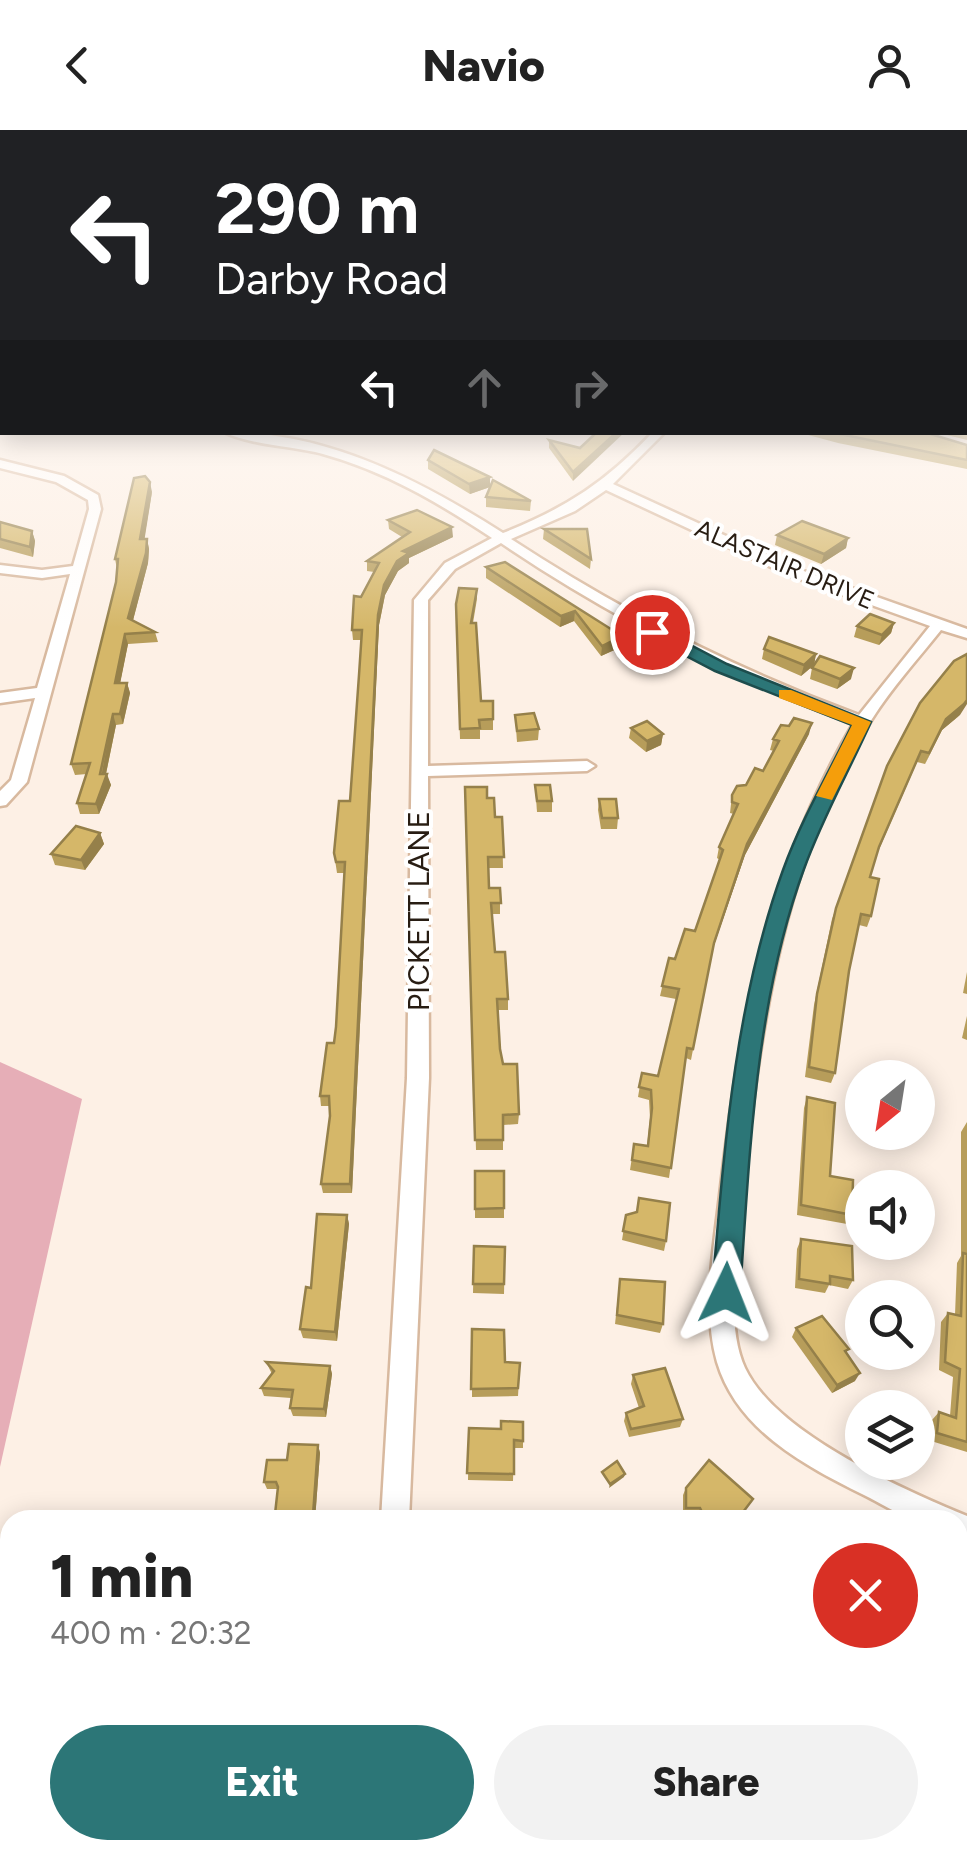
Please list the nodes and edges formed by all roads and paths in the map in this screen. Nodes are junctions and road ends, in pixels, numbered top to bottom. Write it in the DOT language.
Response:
graph roads {
  1 [pos="11,467"];
  2 [pos="370,467"];
  3 [pos="625,467"];
  4 [pos="606,486"];
  5 [pos="500,539"];
  6 [pos="0,569"];
  7 [pos="78,570"];
  8 [pos="938,626"];
  9 [pos="967,634"];
  10 [pos="45,692"];
  11 [pos="0,698"];
  12 [pos="862,722"];
  13 [pos="586,766"];
  14 [pos="420,771"];
  15 [pos="0,801"];
  16 [pos="396,1510"];
  17 [pos="926,1510"];
  1 -- 7 [label="street"];
  2 -- 5 [label="street"];
  3 -- 4 [label="street, PICKETT LANE"];
  4 -- 5 [label="street, PICKETT LANE"];
  4 -- 8 [label="street, ALASTAIR DRIVE"];
  5 -- 12 [label="street"];
  5 -- 14 [label="street, PICKETT LANE"];
  6 -- 7 [label="street"];
  7 -- 10 [label="street"];
  8 -- 9 [label="street, ALASTAIR DRIVE"];
  8 -- 12 [label="street"];
  10 -- 11 [label="street"];
  10 -- 15 [label="street"];
  12 -- 17 [label="street"];
  13 -- 14 [label="street"];
  14 -- 16 [label="street, PICKETT LANE"];
}
